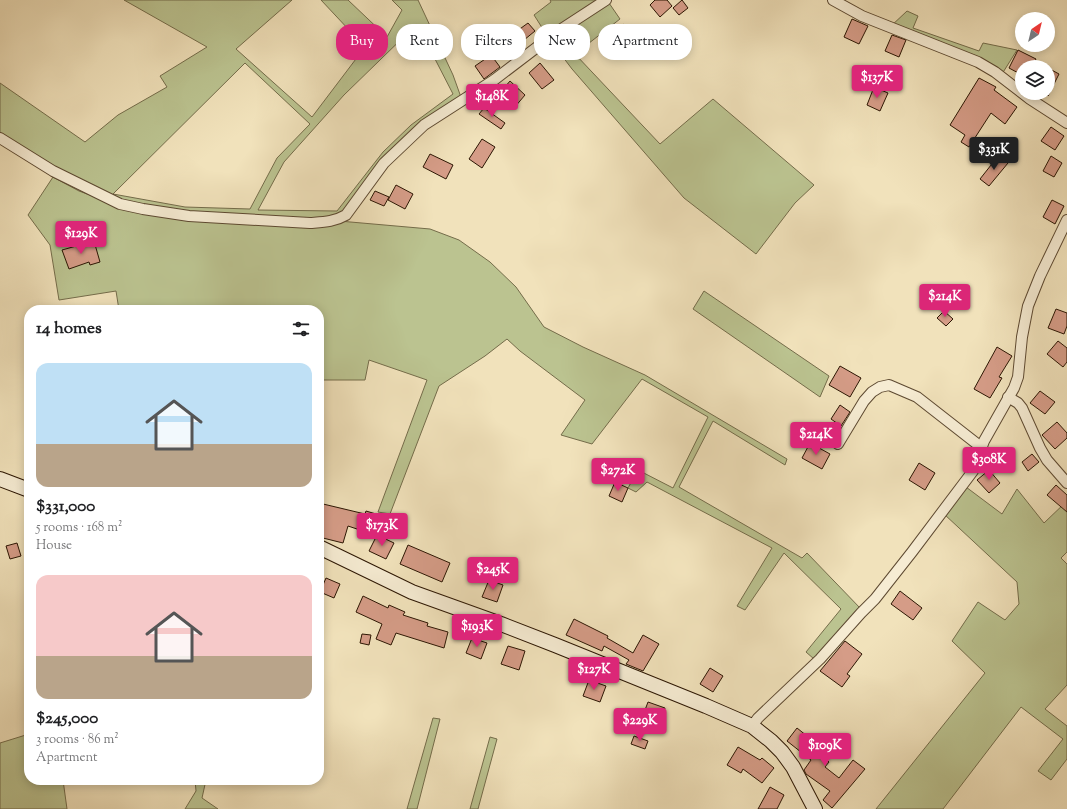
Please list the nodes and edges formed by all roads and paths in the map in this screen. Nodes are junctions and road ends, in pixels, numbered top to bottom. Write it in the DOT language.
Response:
graph roads {
  1 [pos="606,0"];
  2 [pos="833,0"];
  3 [pos="1067,123"];
  4 [pos="0,138"];
  5 [pos="1067,220"];
  6 [pos="1008,397"];
  7 [pos="838,444"];
  8 [pos="981,447"];
  9 [pos="0,478"];
  10 [pos="1067,483"];
  11 [pos="24,488"];
  12 [pos="324,549"];
  13 [pos="752,726"];
  14 [pos="815,809"];
  1 -- 4 [label="street"];
  2 -- 3 [label="street"];
  5 -- 6 [label="street"];
  6 -- 8 [label="street"];
  6 -- 10 [label="street"];
  7 -- 8 [label="street"];
  8 -- 13 [label="street"];
  9 -- 11 [label="street"];
  12 -- 13 [label="street"];
  13 -- 14 [label="street"];
}
